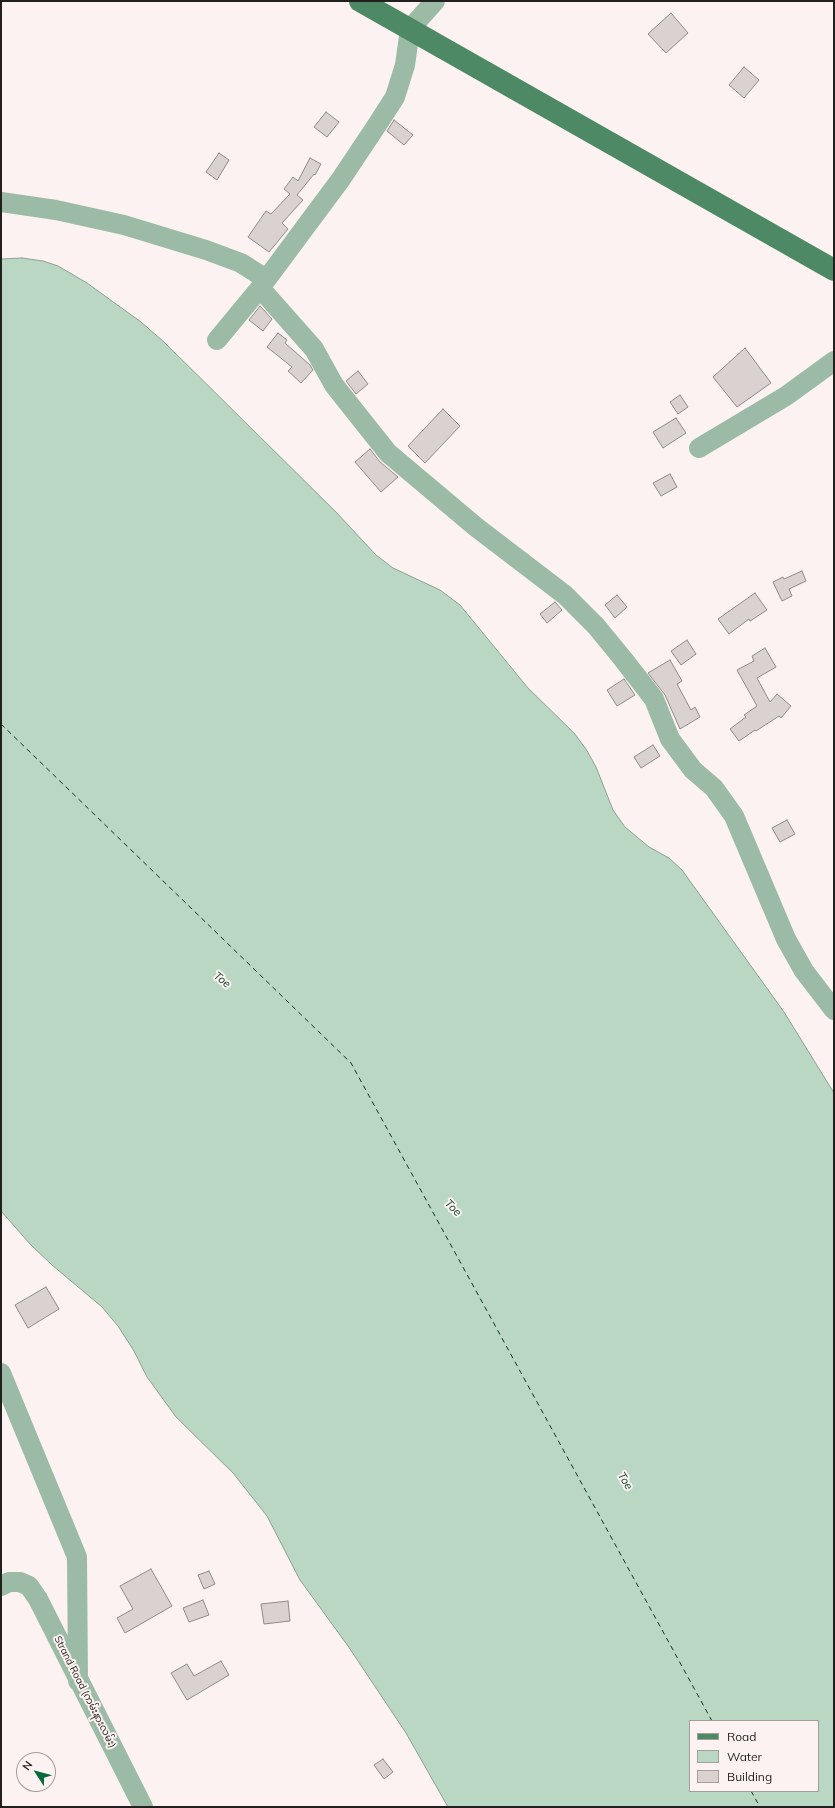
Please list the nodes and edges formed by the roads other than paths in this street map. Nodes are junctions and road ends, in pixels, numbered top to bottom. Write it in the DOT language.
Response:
graph roads {
  1 [pos="360,1"];
  2 [pos="435,1"];
  3 [pos="410,29"];
  4 [pos="1,202"];
  5 [pos="834,270"];
  6 [pos="263,284"];
  7 [pos="217,340"];
  8 [pos="834,361"];
  9 [pos="699,448"];
  10 [pos="834,1010"];
  11 [pos="1,1372"];
  12 [pos="10,1584"];
  13 [pos="78,1681"];
  14 [pos="143,1807"];
  1 -- 3 [label="main road"];
  2 -- 3 [label="street"];
  3 -- 5 [label="main road"];
  3 -- 6 [label="street"];
  4 -- 6 [label="street"];
  6 -- 7 [label="street"];
  6 -- 10 [label="street"];
  8 -- 9 [label="street"];
  11 -- 13 [label="street"];
  12 -- 13 [label="street, Strand Road (ကမ်းနားလမ်း)"];
  13 -- 14 [label="street, Strand Road (ကမ်းနားလမ်း)"];
}
